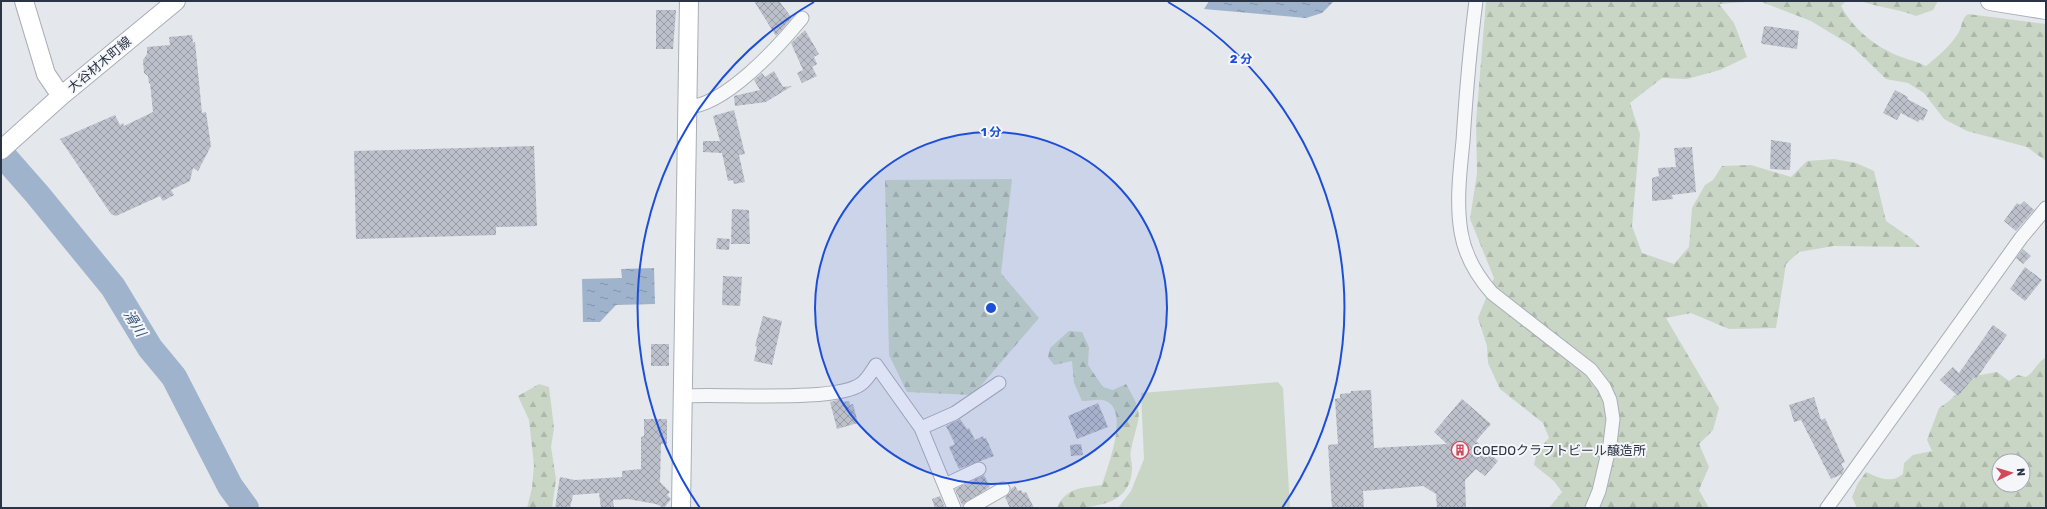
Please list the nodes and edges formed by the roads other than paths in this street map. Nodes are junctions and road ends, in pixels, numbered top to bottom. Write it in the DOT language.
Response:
graph roads {
  1 [pos="24,1"];
  2 [pos="176,1"];
  3 [pos="689,1"];
  4 [pos="1476,1"];
  5 [pos="1990,1"];
  6 [pos="2046,10"];
  7 [pos="802,18"];
  8 [pos="61,96"];
  9 [pos="687,107"];
  10 [pos="1,150"];
  11 [pos="2046,208"];
  12 [pos="999,383"];
  13 [pos="683,396"];
  14 [pos="921,428"];
  15 [pos="979,469"];
  16 [pos="945,485"];
  17 [pos="1003,489"];
  18 [pos="984,505"];
  19 [pos="681,508"];
  20 [pos="954,508"];
  21 [pos="970,508"];
  22 [pos="1592,508"];
  23 [pos="1827,508"];
  1 -- 8 [label="street"];
  2 -- 8 [label="street, 大谷材木町線"];
  3 -- 9 [label="street"];
  4 -- 22 [label="street"];
  5 -- 6 [label="street"];
  7 -- 9 [label="street"];
  8 -- 10 [label="street, 大谷材木町線"];
  9 -- 13 [label="street"];
  11 -- 23 [label="street"];
  12 -- 14 [label="street"];
  13 -- 14 [label="street"];
  13 -- 19 [label="street"];
  14 -- 16 [label="street"];
  15 -- 16 [label="street"];
  16 -- 20 [label="street"];
  17 -- 18 [label="street"];
  18 -- 21 [label="street"];
}
